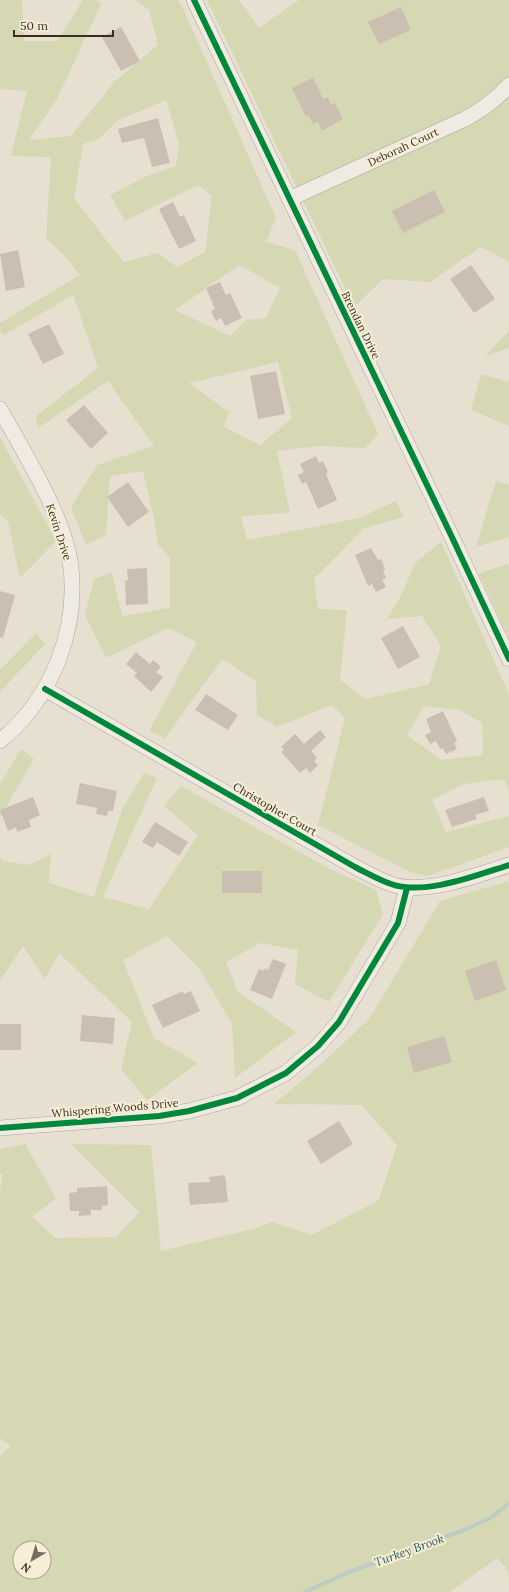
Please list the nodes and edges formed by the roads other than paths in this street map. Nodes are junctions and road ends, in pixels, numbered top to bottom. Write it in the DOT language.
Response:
graph roads {
  1 [pos="194,0"];
  2 [pos="509,85"];
  3 [pos="289,199"];
  4 [pos="0,409"];
  5 [pos="509,659"];
  6 [pos="45,689"];
  7 [pos="0,741"];
  8 [pos="509,864"];
  9 [pos="407,888"];
  10 [pos="0,1128"];
  1 -- 3 [label="street, Brendan Drive"];
  2 -- 3 [label="street, Deborah Court"];
  3 -- 5 [label="street, Brendan Drive"];
  4 -- 6 [label="street, Kevin Drive"];
  6 -- 7 [label="street, Kevin Drive"];
  6 -- 9 [label="street, Christopher Court"];
  8 -- 9 [label="street, Christopher Court"];
  9 -- 10 [label="street, Whispering Woods Drive"];
}
